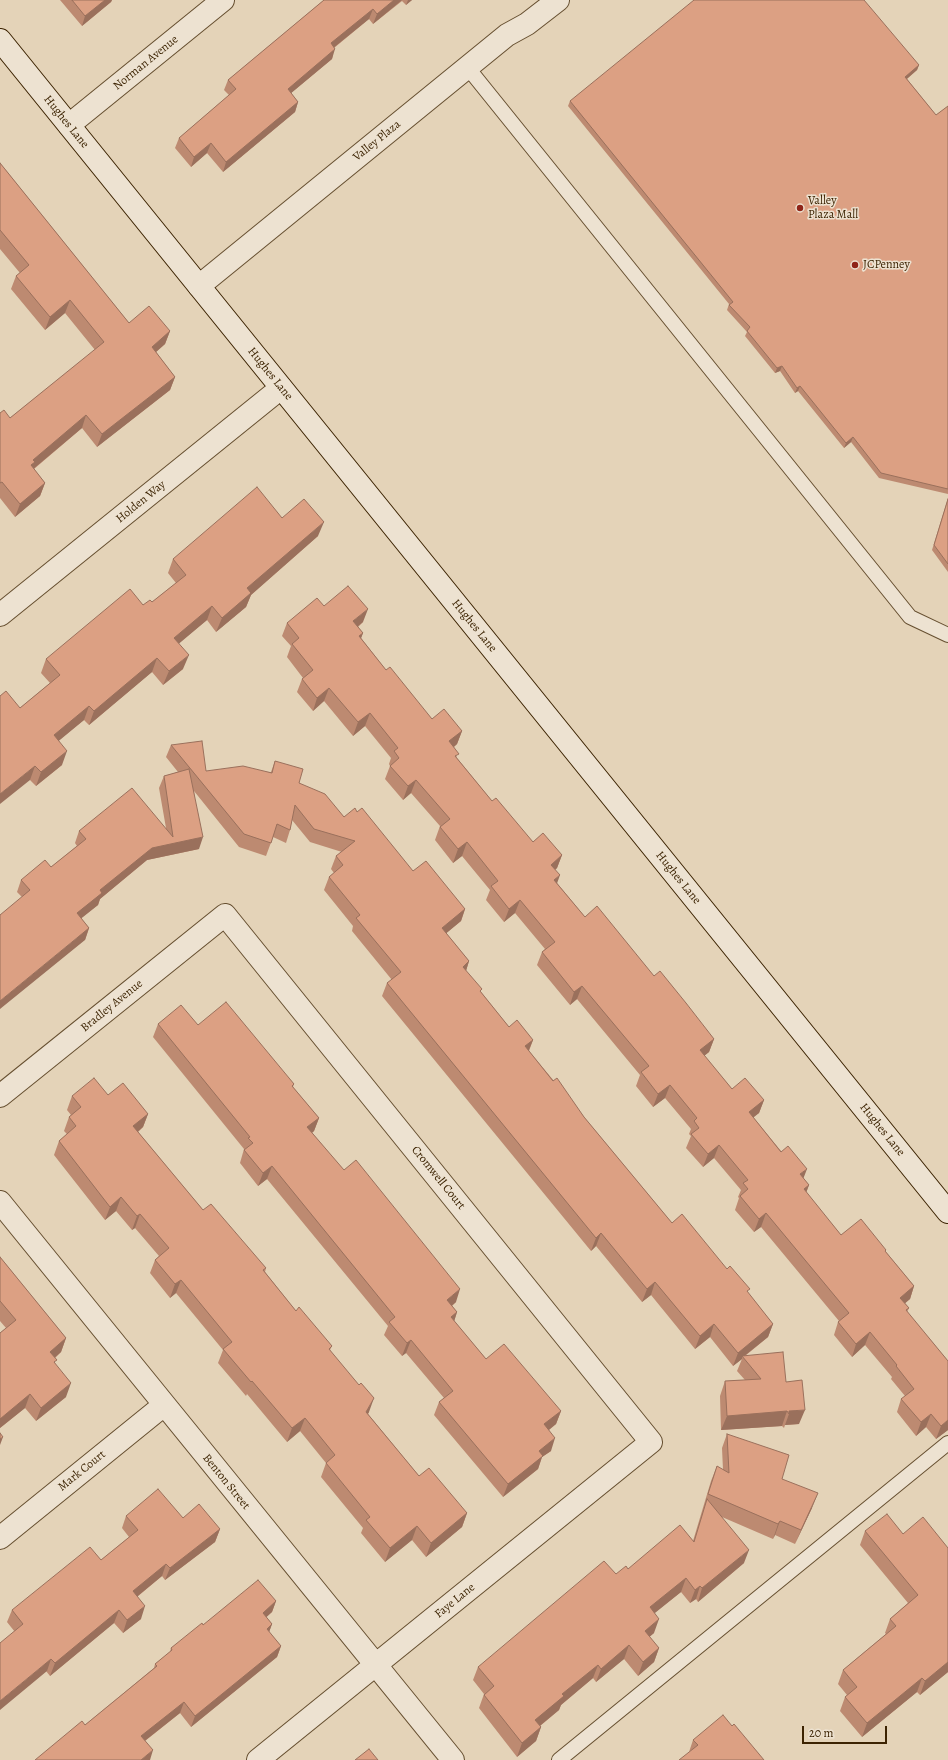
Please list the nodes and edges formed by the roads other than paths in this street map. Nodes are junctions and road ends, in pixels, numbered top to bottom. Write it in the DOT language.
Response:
graph roads {
  1 [pos="223,0"];
  2 [pos="558,0"];
  3 [pos="0,40"];
  4 [pos="468,68"];
  5 [pos="68,125"];
  6 [pos="199,286"];
  7 [pos="281,388"];
  8 [pos="0,616"];
  9 [pos="948,635"];
  10 [pos="225,915"];
  11 [pos="0,1096"];
  12 [pos="0,1202"];
  13 [pos="948,1212"];
  14 [pos="164,1405"];
  15 [pos="652,1442"];
  16 [pos="948,1444"];
  17 [pos="0,1538"];
  18 [pos="375,1666"];
  19 [pos="258,1760"];
  20 [pos="453,1760"];
  21 [pos="559,1760"];
  1 -- 5 [label="street, Norman Avenue"];
  2 -- 4 [label="street, Valley Plaza"];
  3 -- 5 [label="street, Hughes Lane"];
  4 -- 6 [label="street, Valley Plaza"];
  4 -- 9 [label="lane"];
  5 -- 6 [label="street, Hughes Lane"];
  6 -- 7 [label="street, Hughes Lane"];
  7 -- 8 [label="street, Holden Way"];
  7 -- 13 [label="street, Hughes Lane"];
  10 -- 11 [label="street, Bradley Avenue"];
  10 -- 15 [label="street, Cromwell Court"];
  12 -- 14 [label="street, Benton Street"];
  14 -- 17 [label="street, Mark Court"];
  14 -- 18 [label="street, Benton Street"];
  15 -- 18 [label="street, Faye Lane"];
  16 -- 21 [label="lane"];
  18 -- 19 [label="street, Faye Lane"];
  18 -- 20 [label="street, Benton Street"];
}
